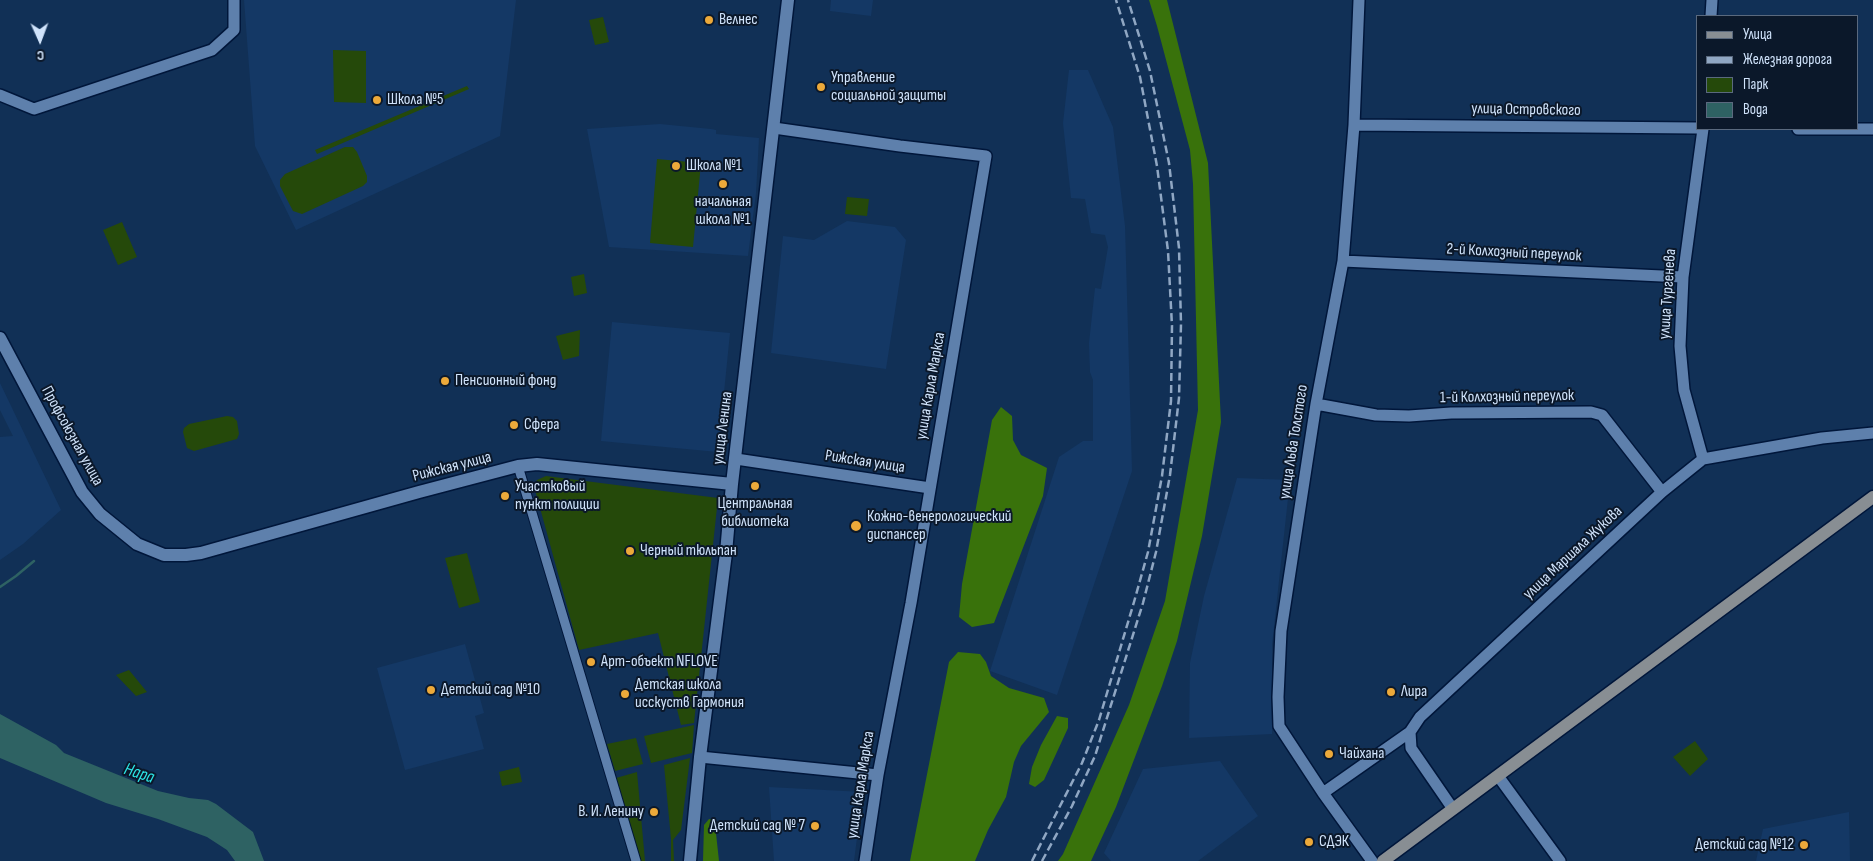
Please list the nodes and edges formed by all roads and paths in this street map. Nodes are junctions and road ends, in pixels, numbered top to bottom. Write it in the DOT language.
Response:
graph roads {
  1 [pos="234,0"];
  2 [pos="788,0"];
  3 [pos="1359,0"];
  4 [pos="1712,0"];
  5 [pos="1711,15"];
  6 [pos="0,95"];
  7 [pos="1354,124"];
  8 [pos="774,128"];
  9 [pos="1696,128"];
  10 [pos="1703,130"];
  11 [pos="1858,130"];
  12 [pos="1873,130"];
  13 [pos="1343,261"];
  14 [pos="1683,277"];
  15 [pos="0,338"];
  16 [pos="1316,404"];
  17 [pos="1873,433"];
  18 [pos="736,458"];
  19 [pos="1703,459"];
  20 [pos="518,466"];
  21 [pos="732,484"];
  22 [pos="930,488"];
  23 [pos="1662,492"];
  24 [pos="1873,497"];
  25 [pos="186,555"];
  26 [pos="1410,732"];
  27 [pos="700,757"];
  28 [pos="878,775"];
  29 [pos="1498,776"];
  30 [pos="1322,793"];
  31 [pos="1454,809"];
  32 [pos="636,861"];
  33 [pos="690,861"];
  34 [pos="865,861"];
  35 [pos="1372,861"];
  36 [pos="1383,861"];
  37 [pos="1560,861"];
  1 -- 6 [label="street"];
  2 -- 8 [label="street, улица Ленина"];
  3 -- 7 [label="street, улица Льва Толстого"];
  4 -- 5 [label="street"];
  7 -- 9 [label="street, улица Островского"];
  7 -- 13 [label="street, улица Льва Толстого"];
  8 -- 18 [label="street, улица Ленина"];
  8 -- 22 [label="street, улица Карла Маркса"];
  10 -- 14 [label="street, улица Тургенева"];
  11 -- 12 [label="street"];
  13 -- 14 [label="street, 2-й Колхозный переулок"];
  13 -- 16 [label="street, улица Льва Толстого"];
  14 -- 19 [label="street, улица Тургенева"];
  15 -- 25 [label="street, Профсоюзная улица"];
  16 -- 23 [label="street, 1-й Колхозный переулок"];
  16 -- 30 [label="street, улица Льва Толстого"];
  17 -- 19 [label="street, улица Маршала Жукова"];
  18 -- 21 [label="street, улица Ленина"];
  18 -- 22 [label="street, Рижская улица"];
  19 -- 23 [label="street, улица Маршала Жукова"];
  20 -- 21 [label="street, Рижская улица"];
  20 -- 25 [label="street, Рижская улица"];
  20 -- 32 [label="street"];
  21 -- 27 [label="street, улица Ленина"];
  22 -- 28 [label="street, улица Карла Маркса"];
  23 -- 26 [label="street, улица Маршала Жукова"];
  24 -- 29 [label="main road"];
  26 -- 30 [label="street, улица Маршала Жукова"];
  26 -- 31 [label="street"];
  27 -- 28 [label="street"];
  27 -- 33 [label="street, улица Ленина"];
  28 -- 34 [label="street, улица Карла Маркса"];
  29 -- 31 [label="main road"];
  29 -- 37 [label="street"];
  30 -- 35 [label="street, улица Льва Толстого"];
  31 -- 36 [label="main road"];
}
